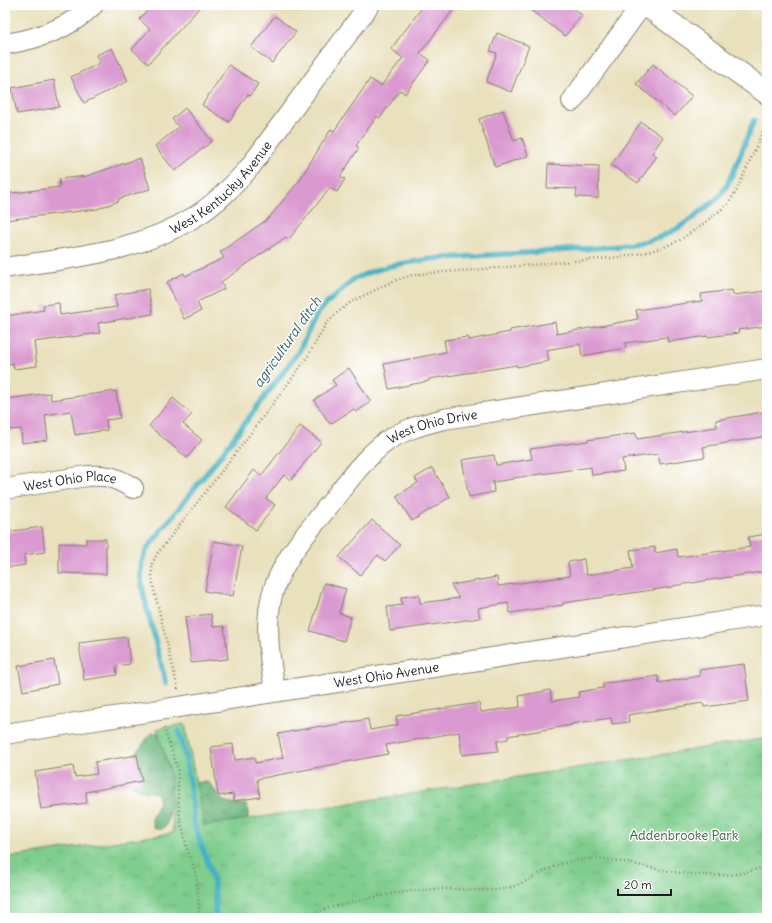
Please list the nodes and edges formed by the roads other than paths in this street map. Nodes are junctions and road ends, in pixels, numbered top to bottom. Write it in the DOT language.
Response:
graph roads {
  1 [pos="93,5"];
  2 [pos="369,5"];
  3 [pos="642,5"];
  4 [pos="646,5"];
  5 [pos="5,44"];
  6 [pos="767,93"];
  7 [pos="572,102"];
  8 [pos="5,268"];
  9 [pos="767,369"];
  10 [pos="133,488"];
  11 [pos="5,489"];
  12 [pos="767,615"];
  13 [pos="275,691"];
  14 [pos="5,734"];
  1 -- 5 [label="street"];
  2 -- 8 [label="street, West Kentucky Avenue"];
  3 -- 7 [label="street"];
  4 -- 6 [label="street"];
  9 -- 13 [label="street, West Ohio Drive"];
  10 -- 11 [label="street, West Ohio Place"];
  12 -- 13 [label="street, West Ohio Avenue"];
  13 -- 14 [label="street, West Ohio Avenue"];
}
